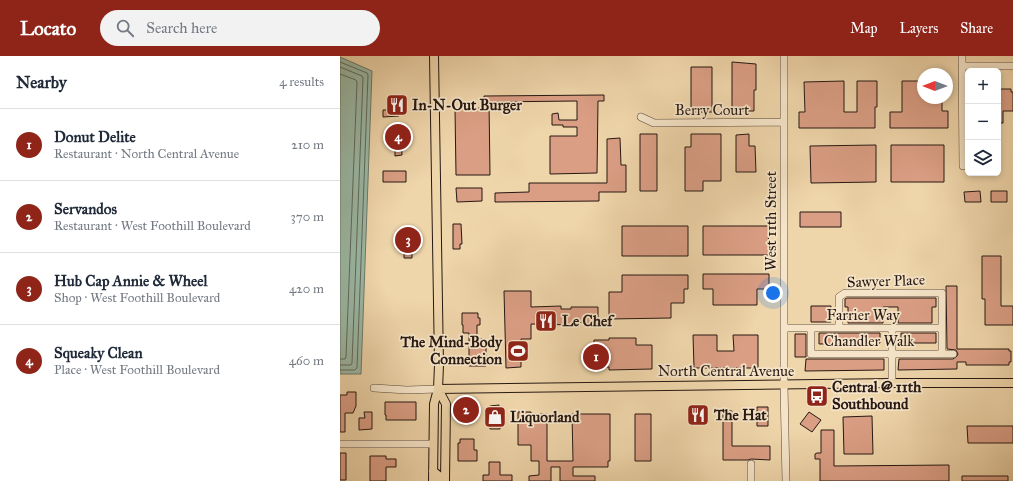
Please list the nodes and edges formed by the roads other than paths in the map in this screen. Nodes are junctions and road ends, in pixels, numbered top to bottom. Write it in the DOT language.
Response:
graph roads {
  1 [pos="434,56"];
  2 [pos="784,56"];
  3 [pos="962,56"];
  4 [pos="963,66"];
  5 [pos="1013,66"];
  6 [pos="641,117"];
  7 [pos="784,122"];
  8 [pos="963,166"];
  9 [pos="785,328"];
  10 [pos="811,328"];
  11 [pos="839,328"];
  12 [pos="892,328"];
  13 [pos="942,328"];
  14 [pos="892,354"];
  15 [pos="942,354"];
  16 [pos="952,354"];
  17 [pos="1013,382"];
  18 [pos="892,383"];
  19 [pos="784,385"];
  20 [pos="374,388"];
  21 [pos="438,389"];
  22 [pos="340,444"];
  23 [pos="433,444"];
  24 [pos="751,464"];
  25 [pos="433,471"];
  26 [pos="433,481"];
  27 [pos="439,481"];
  28 [pos="445,481"];
  29 [pos="751,481"];
  30 [pos="786,481"];
  1 -- 21 [label="main road"];
  2 -- 7 [label="street, West 11th Street"];
  3 -- 4 [label="street"];
  4 -- 5 [label="street"];
  4 -- 8 [label="street"];
  6 -- 7 [label="street, Berry Court"];
  7 -- 9 [label="street, West 11th Street"];
  9 -- 10 [label="street, Farrier Way"];
  9 -- 19 [label="street, West 11th Street"];
  10 -- 11 [label="street, Farrier Way"];
  10 -- 14 [label="street, Chandler Walk"];
  11 -- 12 [label="street, Farrier Way"];
  11 -- 13 [label="street, Sawyer Place"];
  12 -- 13 [label="street, Farrier Way"];
  12 -- 14 [label="street"];
  13 -- 15 [label="street"];
  14 -- 15 [label="street, Chandler Walk"];
  14 -- 18 [label="street"];
  15 -- 16 [label="street, Chandler Walk"];
  17 -- 18 [label="main road, North Central Avenue"];
  18 -- 19 [label="main road, North Central Avenue"];
  19 -- 21 [label="main road, North Central Avenue"];
  19 -- 30 [label="street, West 11th Street"];
  20 -- 21 [label="street"];
  21 -- 23 [label="main road"];
  21 -- 28 [label="main road"];
  22 -- 23 [label="street"];
  23 -- 25 [label="main road"];
  24 -- 29 [label="street"];
  25 -- 26 [label="main road"];
  25 -- 27 [label="main road"];
}
